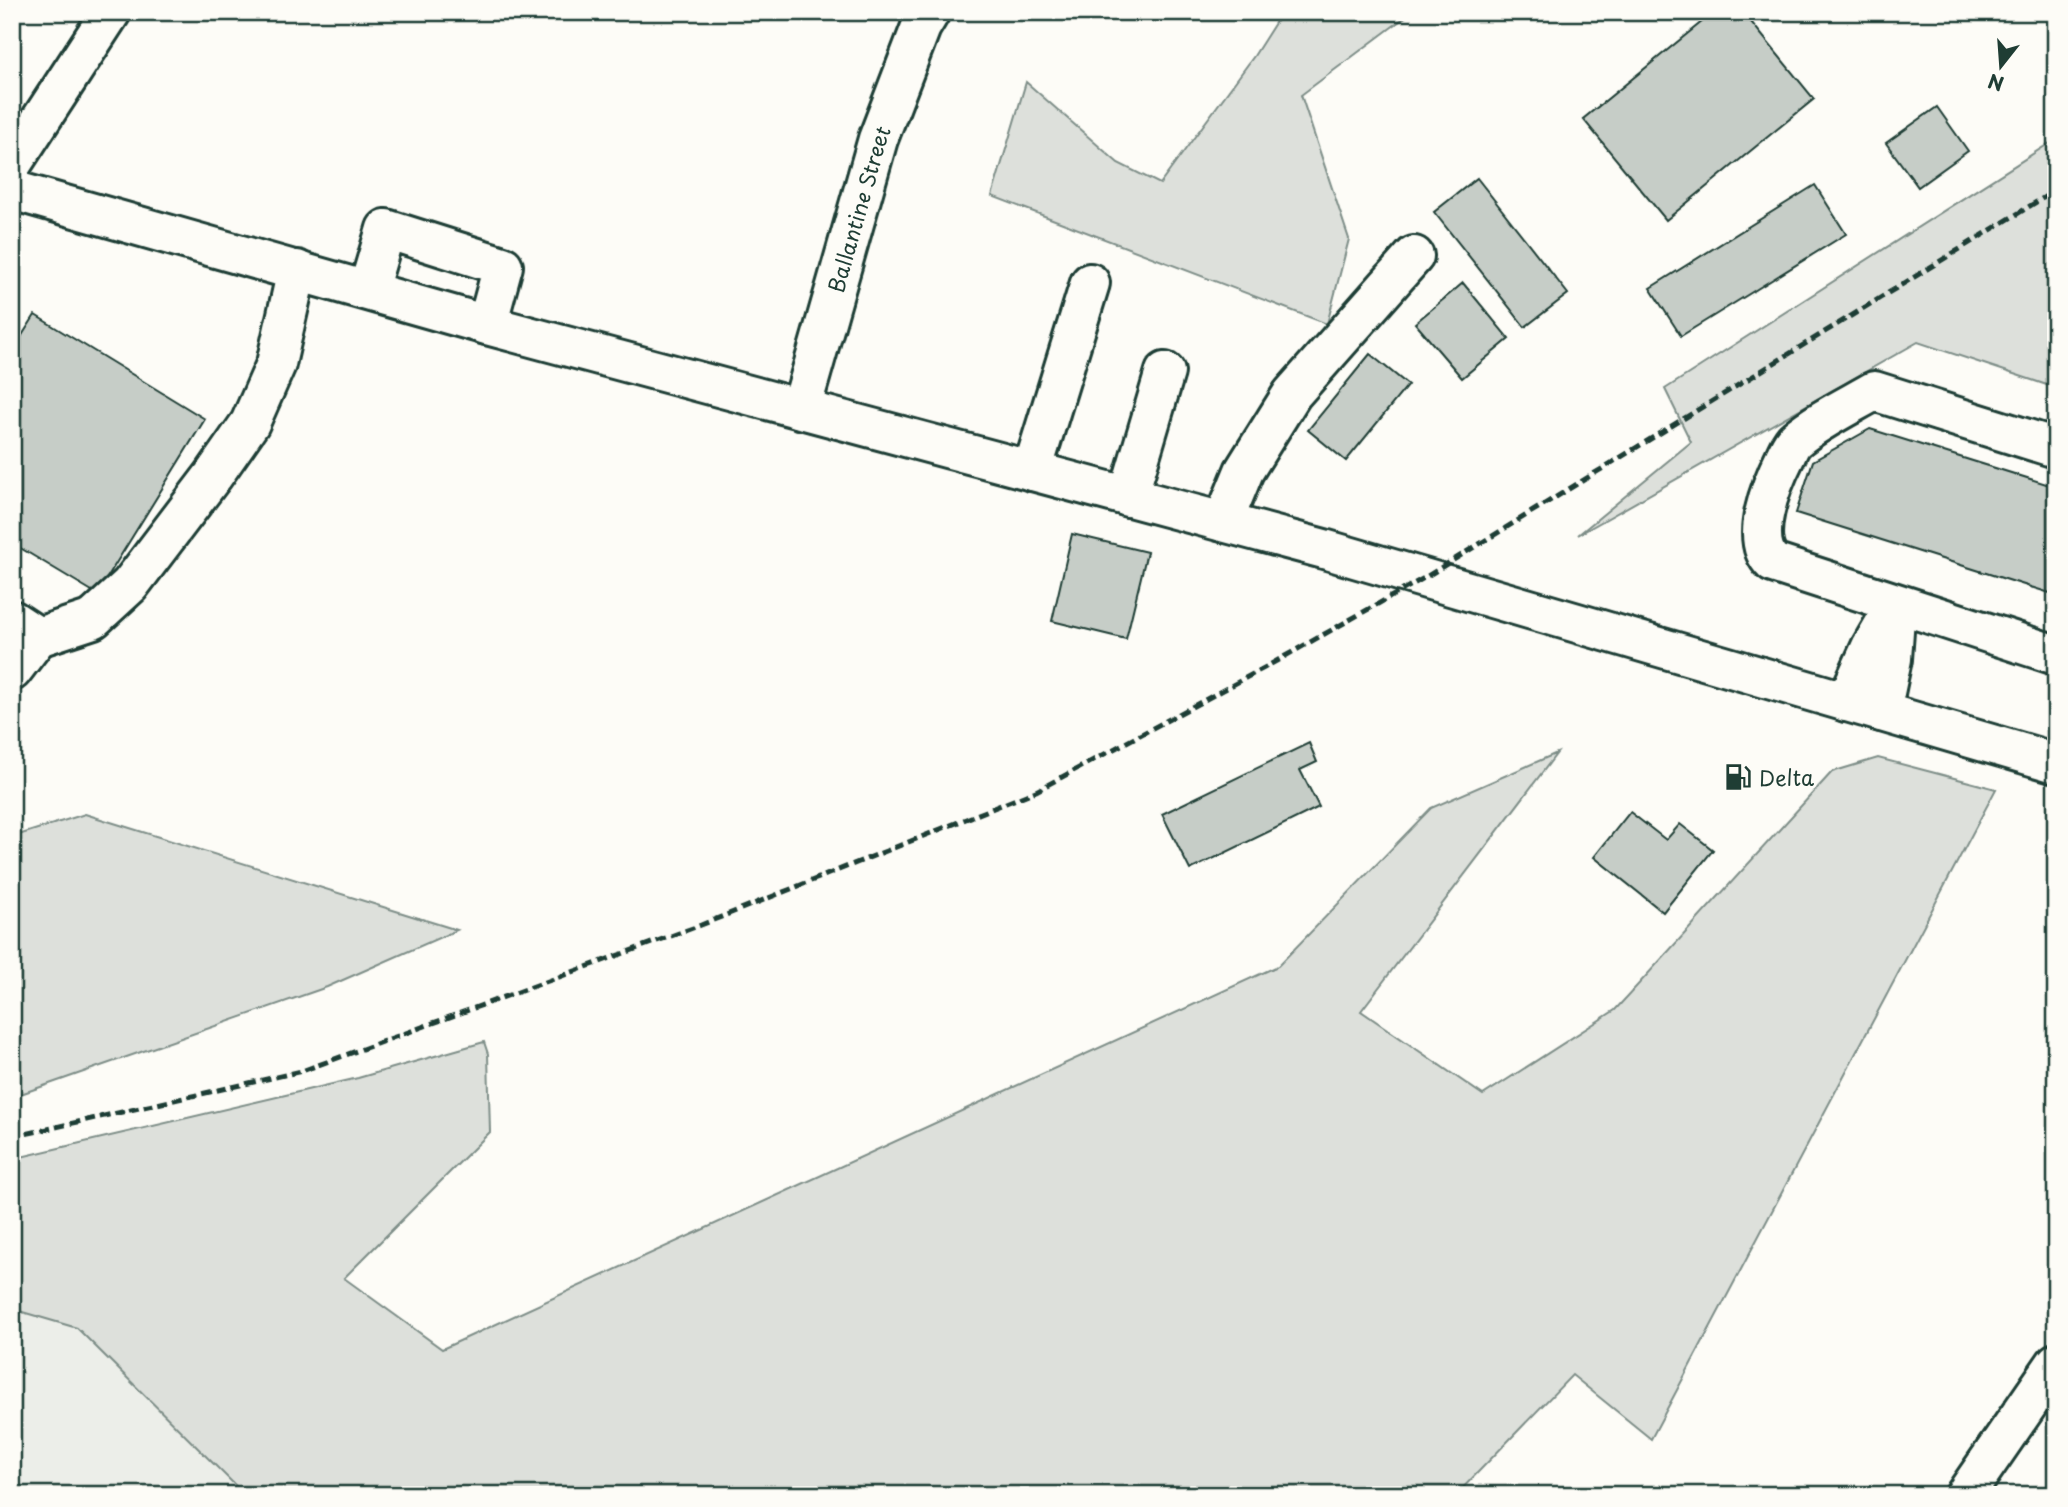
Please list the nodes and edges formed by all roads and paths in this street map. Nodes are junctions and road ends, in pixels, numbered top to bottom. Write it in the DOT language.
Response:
graph roads {
  1 [pos="111,12"];
  2 [pos="930,12"];
  3 [pos="12,164"];
  4 [pos="12,190"];
  5 [pos="1414,256"];
  6 [pos="297,270"];
  7 [pos="1090,283"];
  8 [pos="368,290"];
  9 [pos="487,325"];
  10 [pos="1165,372"];
  11 [pos="801,409"];
  12 [pos="2056,448"];
  13 [pos="1032,471"];
  14 [pos="1128,497"];
  15 [pos="1223,522"];
  16 [pos="1896,604"];
  17 [pos="25,628"];
  18 [pos="2056,655"];
  19 [pos="12,671"];
  20 [pos="1863,707"];
  21 [pos="2056,763"];
  22 [pos="2056,1363"];
  23 [pos="1965,1495"];
  1 -- 3 [label="main road"];
  2 -- 11 [label="main road, Ballantine Street"];
  4 -- 6 [label="main road"];
  5 -- 15 [label="main road"];
  6 -- 8 [label="main road"];
  6 -- 17 [label="main road"];
  7 -- 13 [label="main road"];
  8 -- 9 [label="main road"];
  8 -- 9 [label="main road"];
  9 -- 11 [label="main road"];
  10 -- 14 [label="main road"];
  11 -- 13 [label="main road"];
  12 -- 16 [label="main road"];
  13 -- 14 [label="main road"];
  14 -- 15 [label="main road"];
  15 -- 20 [label="main road"];
  16 -- 18 [label="main road"];
  16 -- 20 [label="main road"];
  17 -- 19 [label="main road"];
  20 -- 21 [label="main road"];
  22 -- 23 [label="main road"];
}
